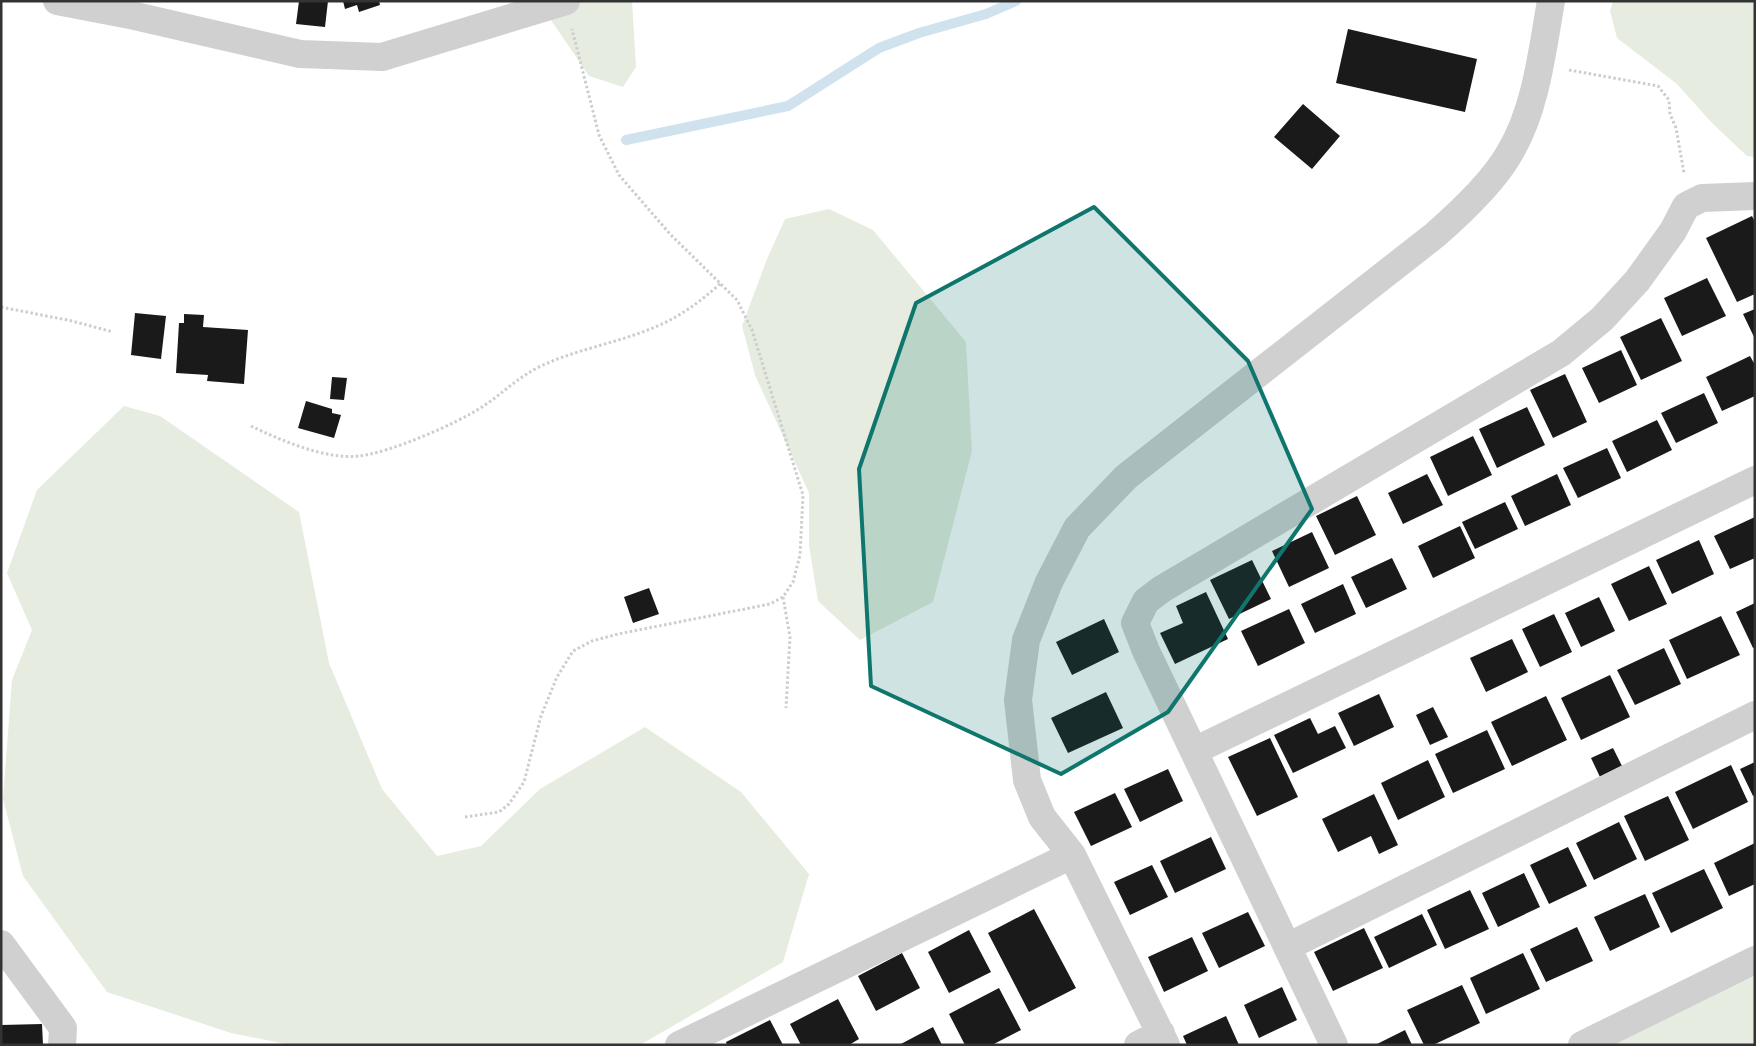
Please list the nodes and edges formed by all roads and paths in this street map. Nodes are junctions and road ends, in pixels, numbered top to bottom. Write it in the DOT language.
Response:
graph roads {
  1 [pos="57,1"];
  2 [pos="566,1"];
  3 [pos="1551,1"];
  4 [pos="1540,63"];
  5 [pos="1755,196"];
  6 [pos="1693,202"];
  7 [pos="721,283"];
  8 [pos="1,307"];
  9 [pos="113,332"];
  10 [pos="251,426"];
  11 [pos="1755,480"];
  12 [pos="782,598"];
  13 [pos="786,708"];
  14 [pos="1755,716"];
  15 [pos="1194,751"];
  16 [pos="465,817"];
  17 [pos="1072,855"];
  18 [pos="1,944"];
  19 [pos="1287,947"];
  20 [pos="1755,960"];
  21 [pos="695,1041"];
  22 [pos="1155,1041"];
  23 [pos="62,1045"];
  24 [pos="1334,1045"];
  25 [pos="1582,1045"];
  1 -- 2 [label="street"];
  2 -- 7 [label="path"];
  3 -- 4 [label="street"];
  4 -- 6 [label="path"];
  4 -- 17 [label="street"];
  5 -- 6 [label="street"];
  6 -- 15 [label="street"];
  7 -- 10 [label="path"];
  7 -- 12 [label="path"];
  8 -- 9 [label="path"];
  11 -- 15 [label="street"];
  12 -- 13 [label="path"];
  12 -- 16 [label="path"];
  14 -- 19 [label="street"];
  15 -- 19 [label="street"];
  17 -- 21 [label="street"];
  17 -- 22 [label="street"];
  18 -- 23 [label="street"];
  19 -- 24 [label="street"];
  20 -- 25 [label="street"];
}
